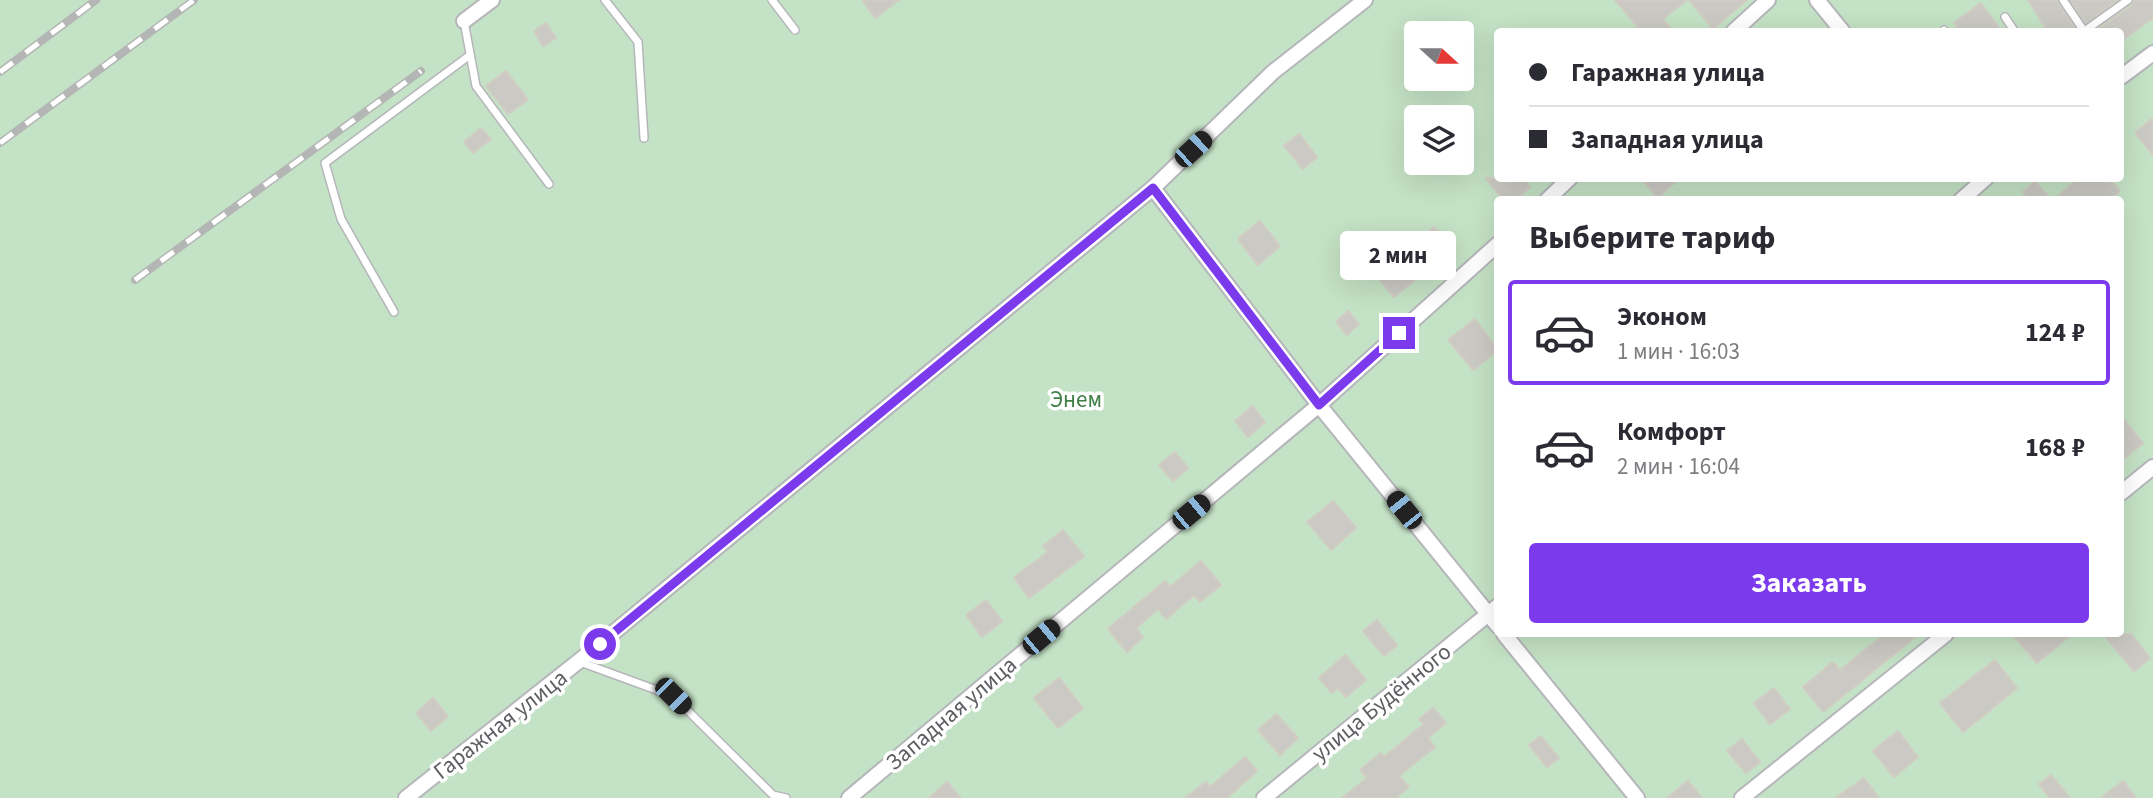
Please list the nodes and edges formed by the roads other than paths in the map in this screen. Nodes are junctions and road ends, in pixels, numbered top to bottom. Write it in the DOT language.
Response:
graph roads {
  1 [pos="492,0"];
  2 [pos="605,0"];
  3 [pos="772,0"];
  4 [pos="1365,0"];
  5 [pos="1768,0"];
  6 [pos="1817,0"];
  7 [pos="2063,0"];
  8 [pos="2129,0"];
  9 [pos="2005,17"];
  10 [pos="464,22"];
  11 [pos="1737,28"];
  12 [pos="1840,28"];
  13 [pos="2012,28"];
  14 [pos="2081,28"];
  15 [pos="2087,28"];
  16 [pos="795,30"];
  17 [pos="2153,53"];
  18 [pos="470,55"];
  19 [pos="2124,75"];
  20 [pos="644,138"];
  21 [pos="1566,182"];
  22 [pos="549,184"];
  23 [pos="1153,188"];
  24 [pos="1551,196"];
  25 [pos="1494,248"];
  26 [pos="394,312"];
  27 [pos="1319,405"];
  28 [pos="2153,467"];
  29 [pos="2124,491"];
  30 [pos="1494,614"];
  31 [pos="1494,616"];
  32 [pos="1506,637"];
  33 [pos="1942,637"];
  34 [pos="579,662"];
  35 [pos="406,798"];
  36 [pos="786,798"];
  37 [pos="849,798"];
  38 [pos="1264,798"];
  39 [pos="1637,798"];
  40 [pos="1742,798"];
  1 -- 10 [label="street"];
  2 -- 20 [label="lane"];
  3 -- 16 [label="lane"];
  4 -- 23 [label="street, Гаражная улица"];
  5 -- 11 [label="street"];
  6 -- 12 [label="street"];
  7 -- 14 [label="lane"];
  8 -- 15 [label="lane"];
  9 -- 13 [label="lane"];
  10 -- 18 [label="lane"];
  17 -- 19 [label="street"];
  18 -- 22 [label="lane"];
  18 -- 26 [label="lane"];
  21 -- 24 [label="street"];
  23 -- 27 [label="street"];
  23 -- 34 [label="street, Гаражная улица"];
  25 -- 27 [label="street, Западная улица"];
  27 -- 30 [label="street"];
  27 -- 37 [label="street, Западная улица"];
  28 -- 29 [label="street"];
  31 -- 38 [label="street, улица Будённого"];
  32 -- 39 [label="street"];
  33 -- 40 [label="street"];
  34 -- 35 [label="street, Гаражная улица"];
  34 -- 36 [label="lane"];
}
